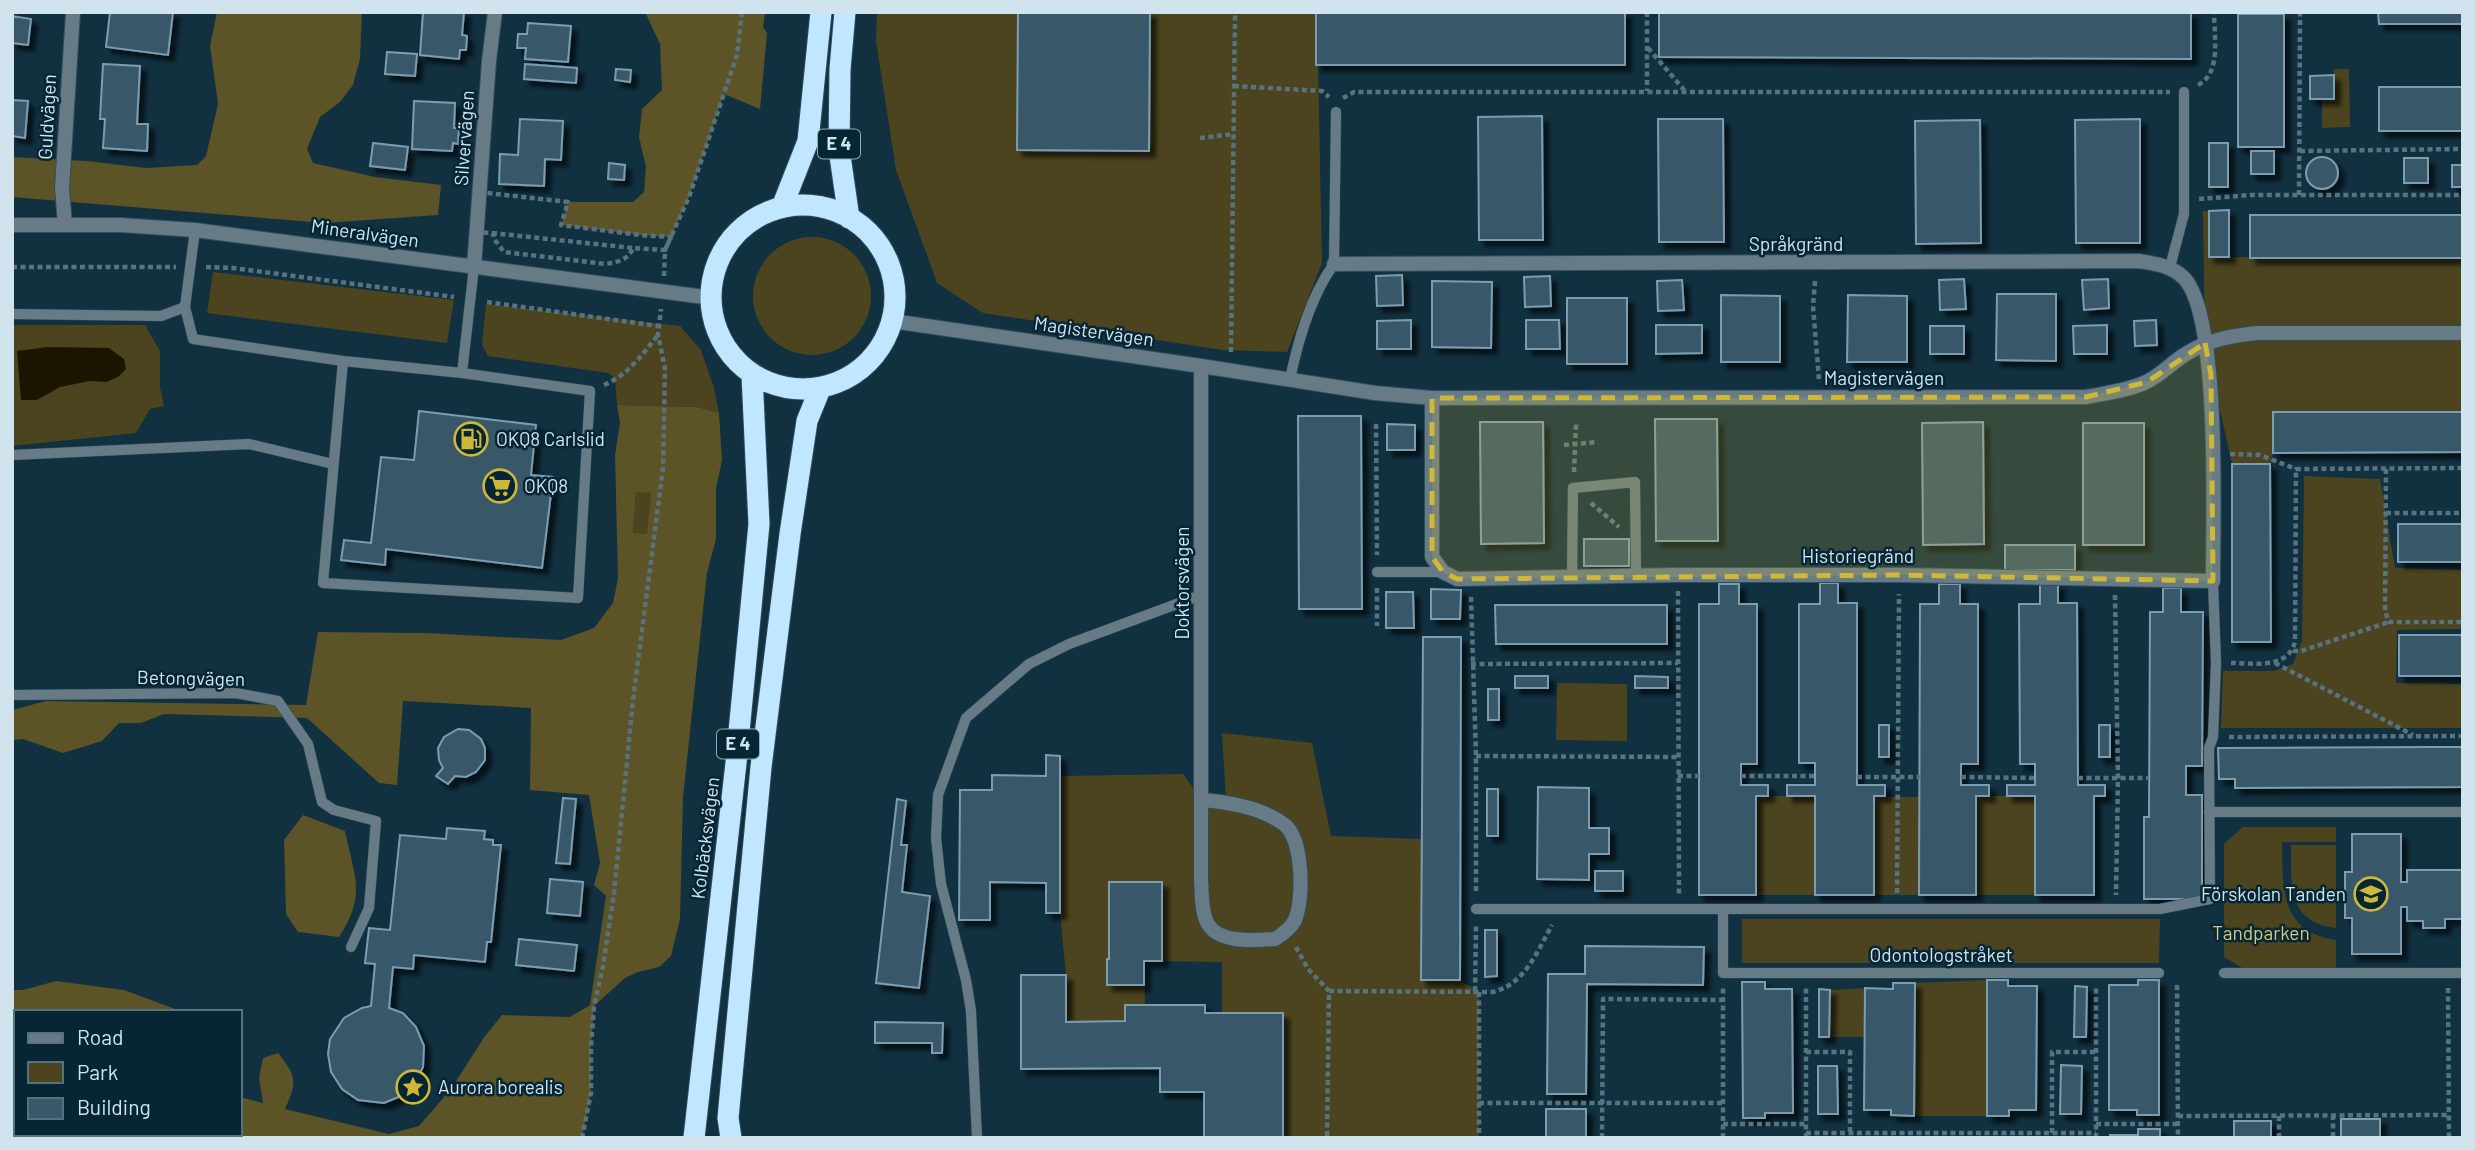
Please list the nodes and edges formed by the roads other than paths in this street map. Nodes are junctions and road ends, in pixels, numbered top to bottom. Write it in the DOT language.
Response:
graph roads {
  1 [pos="73,12"];
  2 [pos="495,12"];
  3 [pos="821,12"];
  4 [pos="845,12"];
  5 [pos="2184,92"];
  6 [pos="1337,108"];
  7 [pos="479,192"];
  8 [pos="782,207"];
  9 [pos="849,218"];
  10 [pos="12,225"];
  11 [pos="65,225"];
  12 [pos="195,230"];
  13 [pos="476,232"];
  14 [pos="1334,264"];
  15 [pos="474,267"];
  16 [pos="2170,267"];
  17 [pos="712,298"];
  18 [pos="185,307"];
  19 [pos="12,314"];
  20 [pos="892,321"];
  21 [pos="2463,333"];
  22 [pos="2205,343"];
  23 [pos="343,361"];
  24 [pos="1201,366"];
  25 [pos="462,373"];
  26 [pos="752,374"];
  27 [pos="1290,379"];
  28 [pos="820,388"];
  29 [pos="1432,398"];
  30 [pos="12,455"];
  31 [pos="333,464"];
  32 [pos="1377,572"];
  33 [pos="1443,572"];
  34 [pos="1636,576"];
  35 [pos="1572,578"];
  36 [pos="2213,581"];
  37 [pos="1201,595"];
  38 [pos="12,695"];
  39 [pos="1202,800"];
  40 [pos="2209,812"];
  41 [pos="2463,812"];
  42 [pos="1476,909"];
  43 [pos="1723,909"];
  44 [pos="351,947"];
  45 [pos="2159,973"];
  46 [pos="2224,973"];
  47 [pos="2463,973"];
  48 [pos="694,1138"];
  49 [pos="731,1138"];
  50 [pos="977,1138"];
  1 -- 11 [label="street, Guldvägen"];
  2 -- 7 [label="street, Silvervägen"];
  3 -- 8 [label="highway, E 4"];
  4 -- 9 [label="highway, E 4"];
  5 -- 16 [label="lane"];
  6 -- 14 [label="lane"];
  8 -- 9 [label="highway"];
  8 -- 17 [label="highway"];
  9 -- 20 [label="highway"];
  10 -- 11 [label="street, Mineralvägen"];
  11 -- 12 [label="street, Mineralvägen"];
  12 -- 15 [label="street, Mineralvägen"];
  12 -- 18 [label="lane"];
  13 -- 15 [label="street"];
  14 -- 16 [label="street, Språkgränd"];
  14 -- 27 [label="lane"];
  15 -- 17 [label="street, Mineralvägen"];
  15 -- 25 [label="lane"];
  16 -- 22 [label="street"];
  17 -- 26 [label="highway"];
  18 -- 19 [label="lane"];
  18 -- 23 [label="lane"];
  20 -- 24 [label="street, Magistervägen"];
  20 -- 28 [label="highway"];
  21 -- 22 [label="street, Magistervägen"];
  22 -- 29 [label="street, Magistervägen"];
  22 -- 36 [label="street"];
  23 -- 25 [label="lane"];
  23 -- 31 [label="lane"];
  24 -- 27 [label="street, Magistervägen"];
  24 -- 37 [label="street, Doktorsvägen"];
  25 -- 31 [label="lane"];
  26 -- 28 [label="highway"];
  26 -- 48 [label="highway, Kolbäcksvägen / E 4"];
  27 -- 29 [label="street, Magistervägen"];
  28 -- 49 [label="highway, E 4"];
  29 -- 33 [label="street"];
  30 -- 31 [label="lane"];
  32 -- 33 [label="lane"];
  33 -- 35 [label="street, Historiegränd"];
  34 -- 35 [label="street, Historiegränd"];
  34 -- 35 [label="lane"];
  34 -- 36 [label="street, Historiegränd"];
  36 -- 40 [label="lane"];
  37 -- 39 [label="street, Doktorsvägen"];
  37 -- 50 [label="lane"];
  38 -- 44 [label="lane, Betongvägen"];
  39 -- 39 [label="street, Doktorsvägen"];
  40 -- 41 [label="lane"];
  40 -- 43 [label="lane"];
  42 -- 43 [label="lane"];
  43 -- 45 [label="lane, Odontologstråket"];
  46 -- 47 [label="lane"];
}
